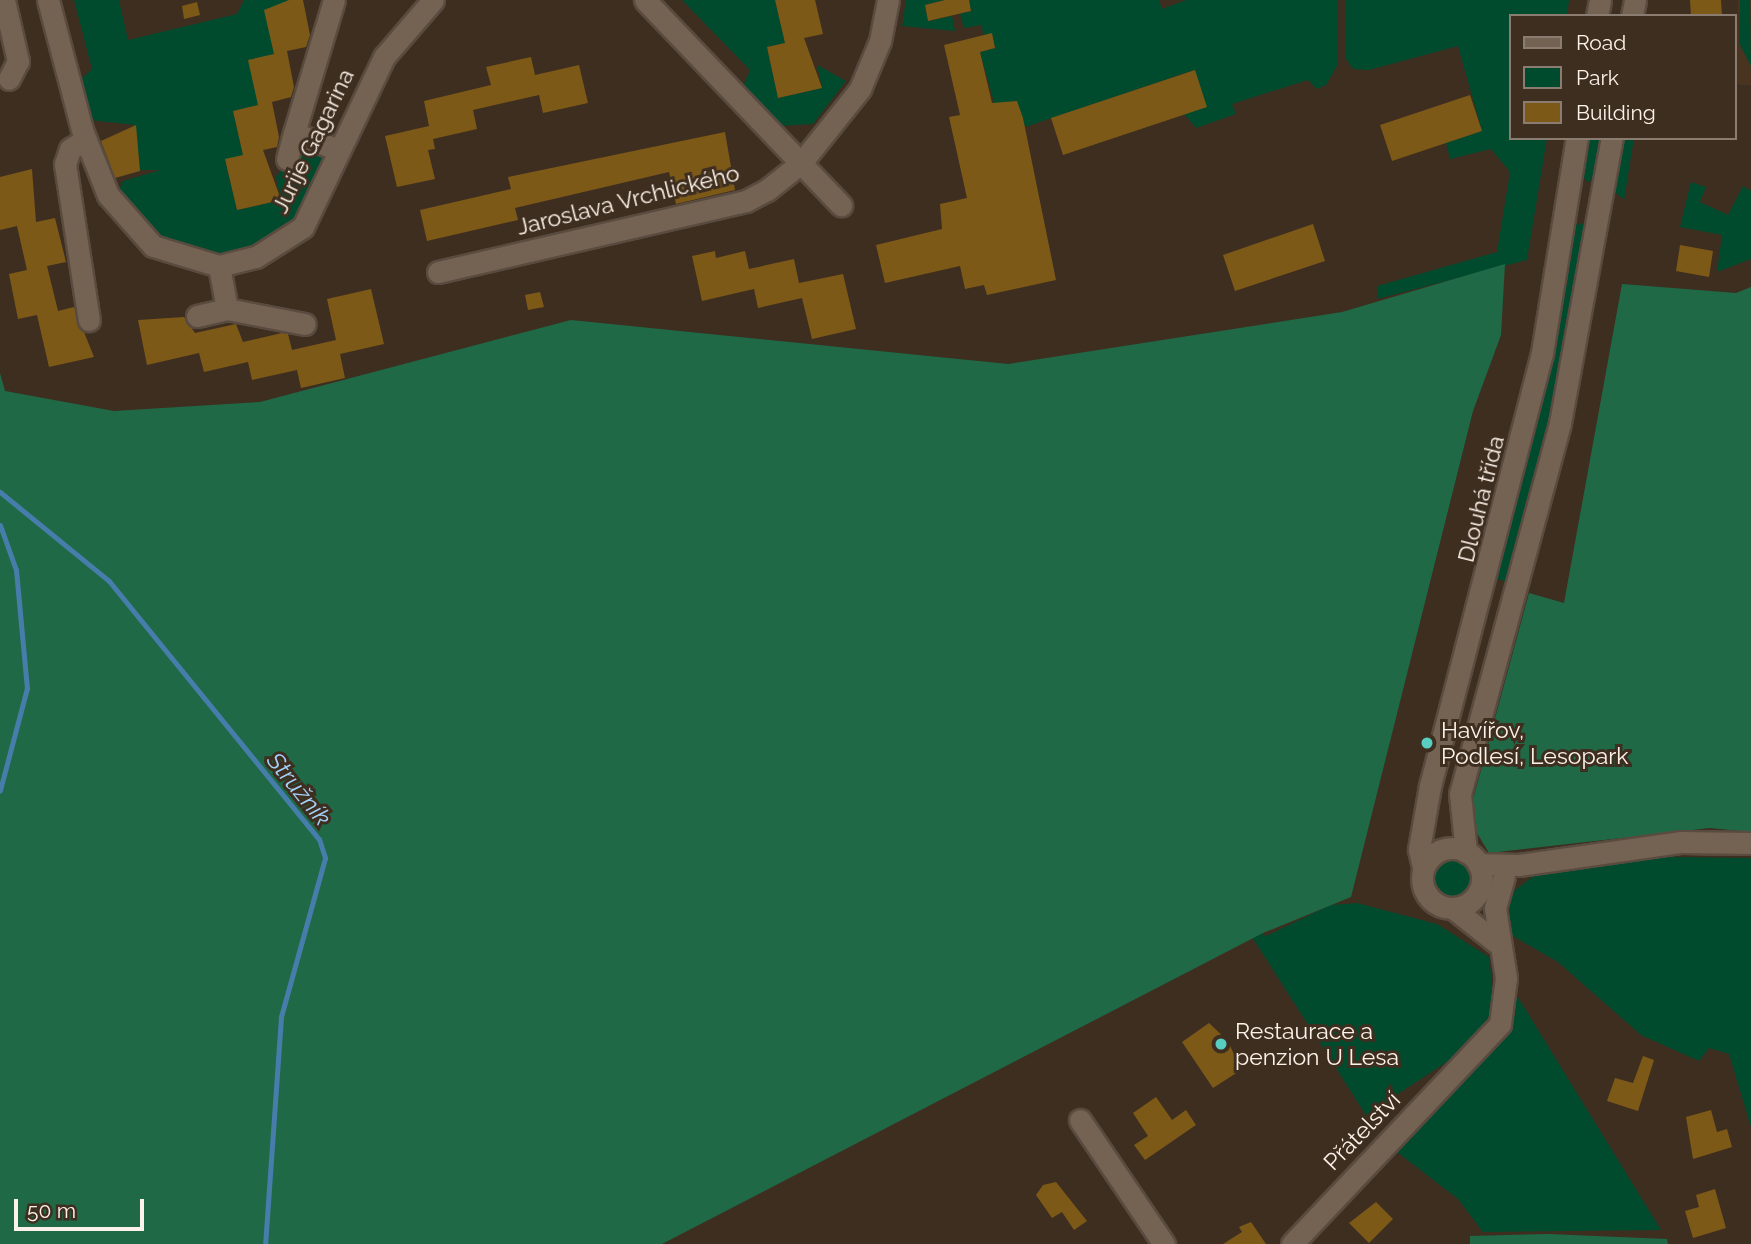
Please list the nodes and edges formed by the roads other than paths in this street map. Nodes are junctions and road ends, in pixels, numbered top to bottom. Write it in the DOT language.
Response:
graph roads {
  1 [pos="4,0"];
  2 [pos="48,0"];
  3 [pos="334,0"];
  4 [pos="433,0"];
  5 [pos="645,0"];
  6 [pos="888,0"];
  7 [pos="410,7"];
  8 [pos="9,79"];
  9 [pos="294,133"];
  10 [pos="85,140"];
  11 [pos="1577,140"];
  12 [pos="1612,140"];
  13 [pos="340,150"];
  14 [pos="286,159"];
  15 [pos="800,163"];
  16 [pos="841,205"];
  17 [pos="219,266"];
  18 [pos="438,272"];
  19 [pos="227,309"];
  20 [pos="197,316"];
  21 [pos="89,320"];
  22 [pos="305,324"];
  23 [pos="1751,843"];
  24 [pos="1423,867"];
  25 [pos="1511,871"];
  26 [pos="1476,873"];
  27 [pos="1454,909"];
  28 [pos="1496,919"];
  29 [pos="1497,943"];
  30 [pos="1080,1121"];
  31 [pos="1164,1244"];
  32 [pos="1292,1244"];
  1 -- 8 [label="street"];
  2 -- 10 [label="street, Jurije Gagarina"];
  3 -- 9 [label="street"];
  4 -- 7 [label="street, Jurije Gagarina"];
  5 -- 15 [label="street"];
  6 -- 15 [label="street, Jaroslava Vrchlického"];
  7 -- 13 [label="street, Jurije Gagarina"];
  9 -- 13 [label="street"];
  9 -- 14 [label="street"];
  10 -- 17 [label="street, Jurije Gagarina"];
  10 -- 21 [label="street"];
  11 -- 24 [label="street, Dlouhá třída"];
  12 -- 26 [label="street"];
  13 -- 17 [label="street, Jurije Gagarina"];
  15 -- 16 [label="street"];
  15 -- 18 [label="street, Jaroslava Vrchlického"];
  17 -- 19 [label="street"];
  19 -- 20 [label="street"];
  19 -- 22 [label="street"];
  23 -- 25 [label="street"];
  24 -- 26 [label="street"];
  24 -- 27 [label="street"];
  25 -- 26 [label="street"];
  25 -- 28 [label="street, Přátelství"];
  26 -- 27 [label="street"];
  26 -- 28 [label="street, Přátelství"];
  27 -- 29 [label="street"];
  28 -- 29 [label="street, Přátelství"];
  29 -- 32 [label="street, Přátelství"];
  30 -- 31 [label="street"];
}
